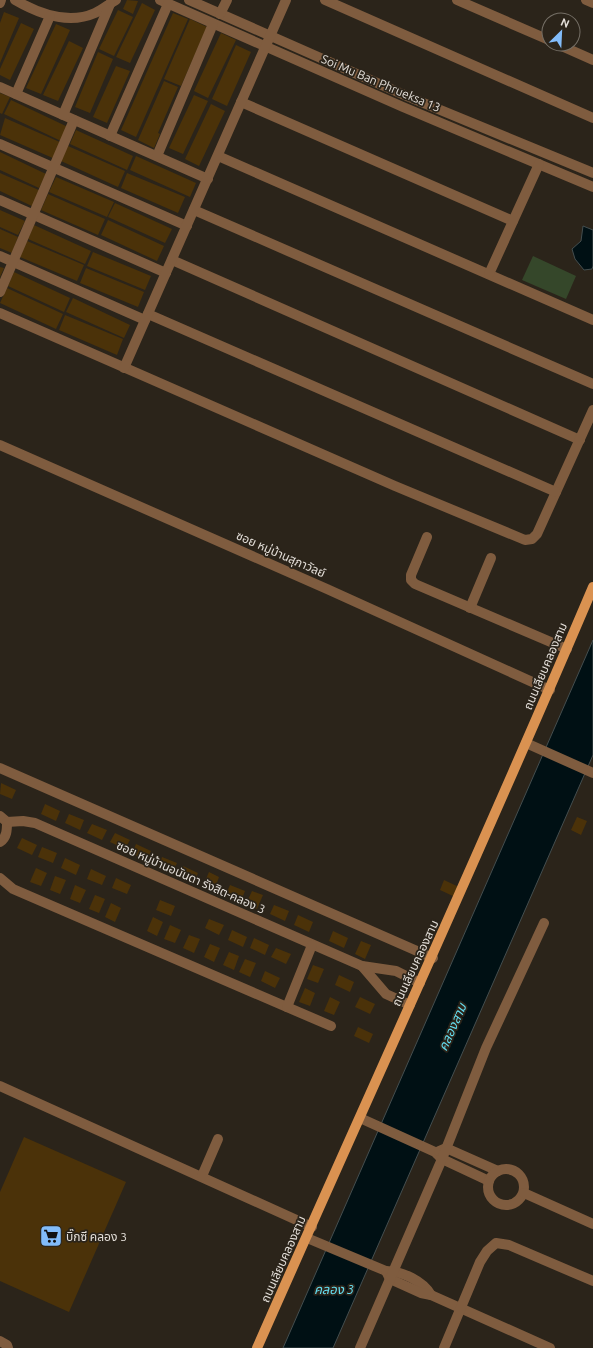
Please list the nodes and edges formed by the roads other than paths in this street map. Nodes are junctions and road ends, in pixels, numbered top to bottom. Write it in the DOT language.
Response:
graph roads {
  1 [pos="2,0"];
  2 [pos="15,0"];
  3 [pos="189,0"];
  4 [pos="226,0"];
  5 [pos="286,0"];
  6 [pos="325,0"];
  7 [pos="458,0"];
  8 [pos="586,0"];
  9 [pos="113,2"];
  10 [pos="164,2"];
  11 [pos="0,3"];
  12 [pos="593,3"];
  13 [pos="220,14"];
  14 [pos="50,16"];
  15 [pos="213,24"];
  16 [pos="270,36"];
  17 [pos="541,36"];
  18 [pos="266,46"];
  19 [pos="575,52"];
  20 [pos="593,60"];
  21 [pos="0,87"];
  22 [pos="16,94"];
  23 [pos="241,102"];
  24 [pos="63,115"];
  25 [pos="593,118"];
  26 [pos="74,120"];
  27 [pos="110,136"];
  28 [pos="0,144"];
  29 [pos="157,156"];
  30 [pos="218,156"];
  31 [pos="539,164"];
  32 [pos="54,168"];
  33 [pos="593,173"];
  34 [pos="208,179"];
  35 [pos="593,187"];
  36 [pos="0,200"];
  37 [pos="194,210"];
  38 [pos="34,215"];
  39 [pos="513,221"];
  40 [pos="187,226"];
  41 [pos="0,256"];
  42 [pos="172,260"];
  43 [pos="14,262"];
  44 [pos="166,273"];
  45 [pos="489,274"];
  46 [pos="0,292"];
  47 [pos="0,313"];
  48 [pos="147,317"];
  49 [pos="593,320"];
  50 [pos="124,368"];
  51 [pos="593,384"];
  52 [pos="593,410"];
  53 [pos="580,440"];
  54 [pos="0,445"];
  55 [pos="556,492"];
  56 [pos="427,537"];
  57 [pos="491,558"];
  58 [pos="593,587"];
  59 [pos="470,608"];
  60 [pos="567,649"];
  61 [pos="550,690"];
  62 [pos="526,743"];
  63 [pos="0,768"];
  64 [pos="593,773"];
  65 [pos="4,819"];
  66 [pos="0,842"];
  67 [pos="0,878"];
  68 [pos="544,923"];
  69 [pos="312,945"];
  70 [pos="433,958"];
  71 [pos="362,966"];
  72 [pos="420,983"];
  73 [pos="410,1005"];
  74 [pos="287,1007"];
  75 [pos="331,1026"];
  76 [pos="0,1086"];
  77 [pos="360,1118"];
  78 [pos="218,1139"];
  79 [pos="446,1148"];
  80 [pos="436,1154"];
  81 [pos="498,1171"];
  82 [pos="202,1176"];
  83 [pos="489,1181"];
  84 [pos="524,1193"];
  85 [pos="593,1224"];
  86 [pos="312,1227"];
  87 [pos="307,1238"];
  88 [pos="388,1272"];
  89 [pos="593,1281"];
  90 [pos="461,1308"];
  91 [pos="257,1348"];
  92 [pos="360,1348"];
  93 [pos="444,1348"];
  94 [pos="550,1348"];
  1 -- 11 [label="street"];
  2 -- 14 [label="street"];
  3 -- 13 [label="street, Soi Mu Ban Phrueksa 13"];
  4 -- 13 [label="street"];
  5 -- 16 [label="street"];
  6 -- 25 [label="street"];
  7 -- 17 [label="street"];
  8 -- 12 [label="street"];
  9 -- 14 [label="street"];
  9 -- 24 [label="street"];
  10 -- 15 [label="street, Soi Mu Ban Phrueksa 13"];
  10 -- 27 [label="street"];
  13 -- 16 [label="street, Soi Mu Ban Phrueksa 13"];
  14 -- 22 [label="street"];
  15 -- 18 [label="street, Soi Mu Ban Phrueksa 13"];
  15 -- 29 [label="street"];
  16 -- 18 [label="street"];
  16 -- 33 [label="street, Soi Mu Ban Phrueksa 13"];
  18 -- 23 [label="street"];
  18 -- 31 [label="street, Soi Mu Ban Phrueksa 13"];
  19 -- 20 [label="street"];
  21 -- 22 [label="street"];
  22 -- 24 [label="street"];
  23 -- 30 [label="street"];
  23 -- 39 [label="street"];
  24 -- 26 [label="street"];
  26 -- 27 [label="street"];
  26 -- 32 [label="street"];
  27 -- 29 [label="street"];
  28 -- 32 [label="street"];
  29 -- 34 [label="street"];
  30 -- 34 [label="street"];
  30 -- 45 [label="street"];
  31 -- 35 [label="street, Soi Mu Ban Phrueksa 13"];
  31 -- 39 [label="street"];
  32 -- 38 [label="street"];
  32 -- 40 [label="street"];
  34 -- 37 [label="street"];
  36 -- 38 [label="street"];
  37 -- 40 [label="street"];
  37 -- 51 [label="street"];
  38 -- 43 [label="street"];
  38 -- 44 [label="street"];
  39 -- 45 [label="street"];
  40 -- 42 [label="street"];
  41 -- 43 [label="street"];
  42 -- 44 [label="street"];
  42 -- 53 [label="street"];
  43 -- 46 [label="street"];
  43 -- 48 [label="street"];
  44 -- 48 [label="street"];
  45 -- 49 [label="street"];
  47 -- 50 [label="street"];
  48 -- 50 [label="street"];
  48 -- 55 [label="street"];
  50 -- 55 [label="street"];
  52 -- 53 [label="street"];
  53 -- 55 [label="street"];
  54 -- 61 [label="street, ซอย หมู่บ้านสุภาวัลย์"];
  56 -- 59 [label="street"];
  57 -- 59 [label="street"];
  58 -- 60 [label="main road, ถนนเลียบคลองสาม"];
  59 -- 60 [label="street"];
  60 -- 61 [label="main road, ถนนเลียบคลองสาม"];
  61 -- 62 [label="main road, ถนนเลียบคลองสาม"];
  62 -- 64 [label="street"];
  62 -- 70 [label="main road, ถนนเลียบคลองสาม"];
  63 -- 70 [label="street"];
  65 -- 66 [label="street"];
  65 -- 69 [label="street, ซอย หมู่บ้านอนันดา รังสิต-คลอง 3"];
  67 -- 74 [label="street"];
  68 -- 79 [label="street"];
  69 -- 71 [label="street, ซอย หมู่บ้านอนันดา รังสิต-คลอง 3"];
  69 -- 74 [label="street"];
  70 -- 72 [label="main road, ถนนเลียบคลองสาม"];
  71 -- 72 [label="street, ซอย หมู่บ้านอนันดา รังสิต-คลอง 3"];
  71 -- 73 [label="street, ซอย หมู่บ้านอนันดา รังสิต-คลอง 3"];
  72 -- 73 [label="main road, ถนนเลียบคลองสาม"];
  73 -- 77 [label="main road, ถนนเลียบคลองสาม"];
  74 -- 75 [label="street"];
  76 -- 82 [label="street"];
  77 -- 80 [label="street"];
  77 -- 86 [label="main road, ถนนเลียบคลองสาม"];
  78 -- 82 [label="street"];
  79 -- 80 [label="street"];
  79 -- 81 [label="street"];
  80 -- 83 [label="street"];
  80 -- 88 [label="street"];
  81 -- 83 [label="street"];
  81 -- 84 [label="street"];
  82 -- 86 [label="street"];
  83 -- 84 [label="street"];
  84 -- 85 [label="street"];
  86 -- 87 [label="main road, ถนนเลียบคลองสาม"];
  87 -- 88 [label="street"];
  87 -- 91 [label="main road, ถนนเลียบคลองสาม"];
  88 -- 90 [label="street"];
  88 -- 92 [label="street"];
  89 -- 90 [label="street"];
  90 -- 93 [label="street"];
  90 -- 94 [label="street"];
}
